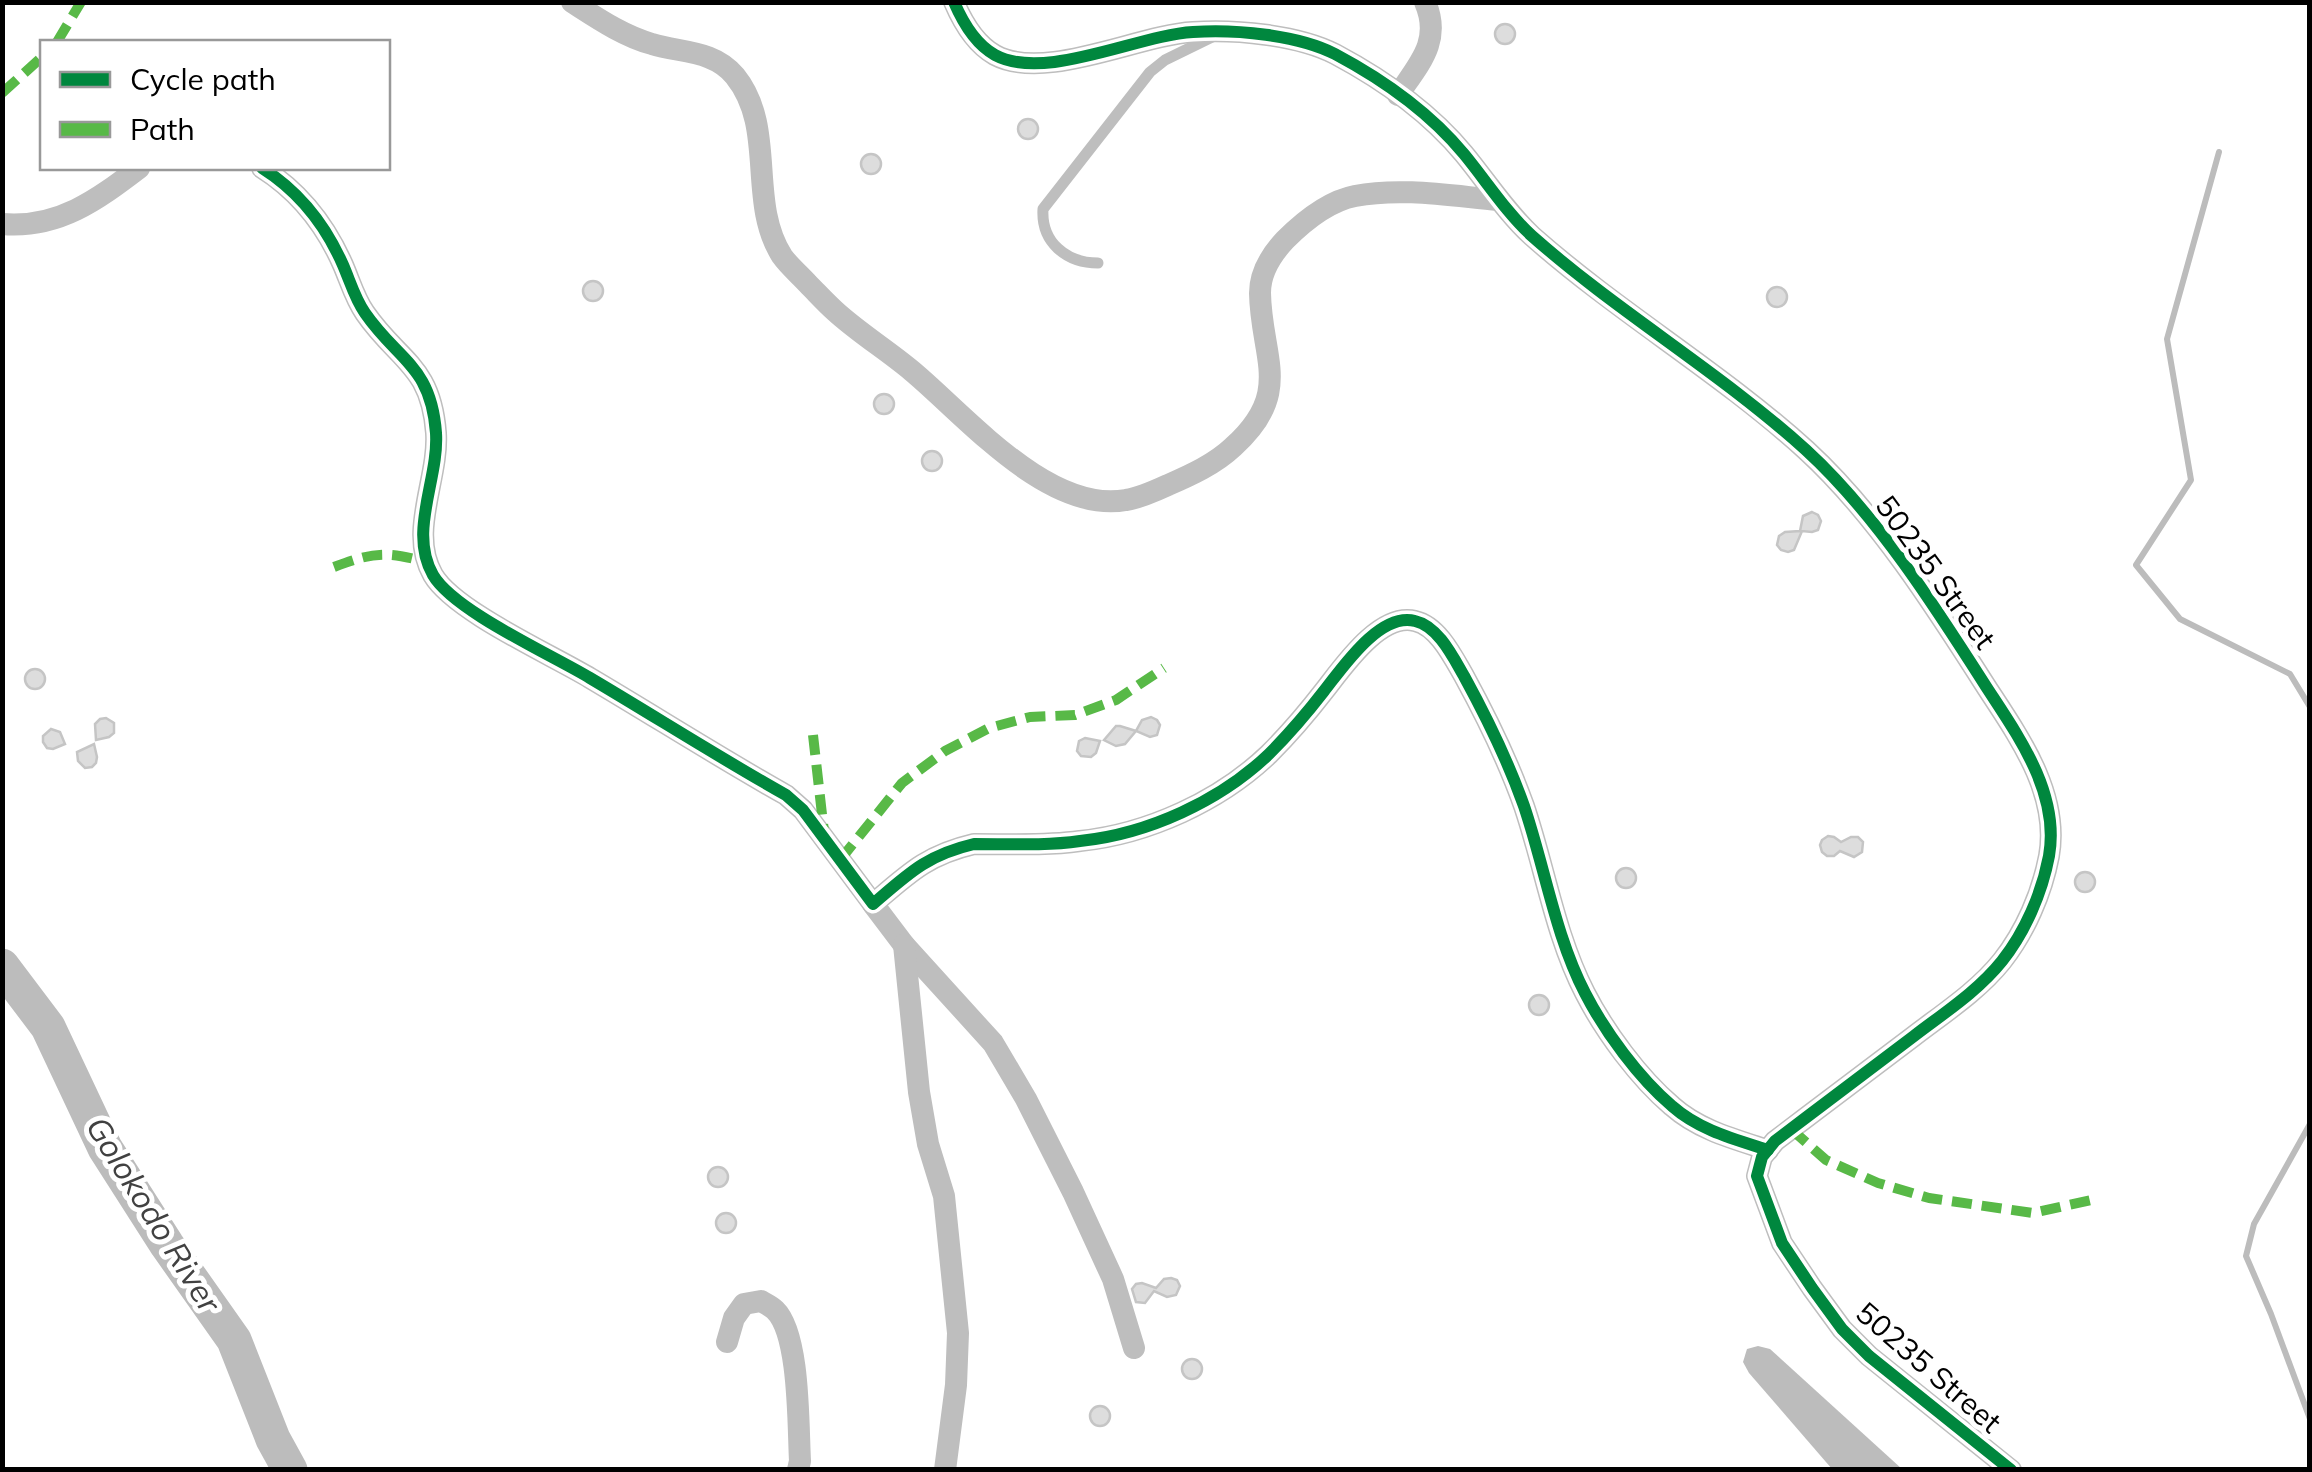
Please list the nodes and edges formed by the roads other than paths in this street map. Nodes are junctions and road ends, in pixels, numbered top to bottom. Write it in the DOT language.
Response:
graph roads {
  1 [pos="572,2"];
  2 [pos="954,2"];
  3 [pos="1426,2"];
  4 [pos="1220,32"];
  5 [pos="1398,95"];
  6 [pos="136,170"];
  7 [pos="265,170"];
  8 [pos="1498,200"];
  9 [pos="2,224"];
  10 [pos="1098,263"];
  11 [pos="873,904"];
  12 [pos="904,945"];
  13 [pos="1768,1150"];
  14 [pos="727,1342"];
  15 [pos="1134,1348"];
  16 [pos="798,1470"];
  17 [pos="945,1470"];
  18 [pos="2011,1470"];
  1 -- 8 [label="street"];
  2 -- 4 [label="street, 50235 Street"];
  3 -- 5 [label="street"];
  4 -- 5 [label="street, 50235 Street"];
  4 -- 10 [label="lane"];
  5 -- 8 [label="street, 50235 Street"];
  6 -- 9 [label="street"];
  7 -- 11 [label="street"];
  8 -- 13 [label="street, 50235 Street"];
  11 -- 12 [label="street"];
  11 -- 13 [label="street"];
  12 -- 15 [label="street"];
  12 -- 17 [label="street"];
  13 -- 18 [label="street, 50235 Street"];
  14 -- 16 [label="street"];
}
